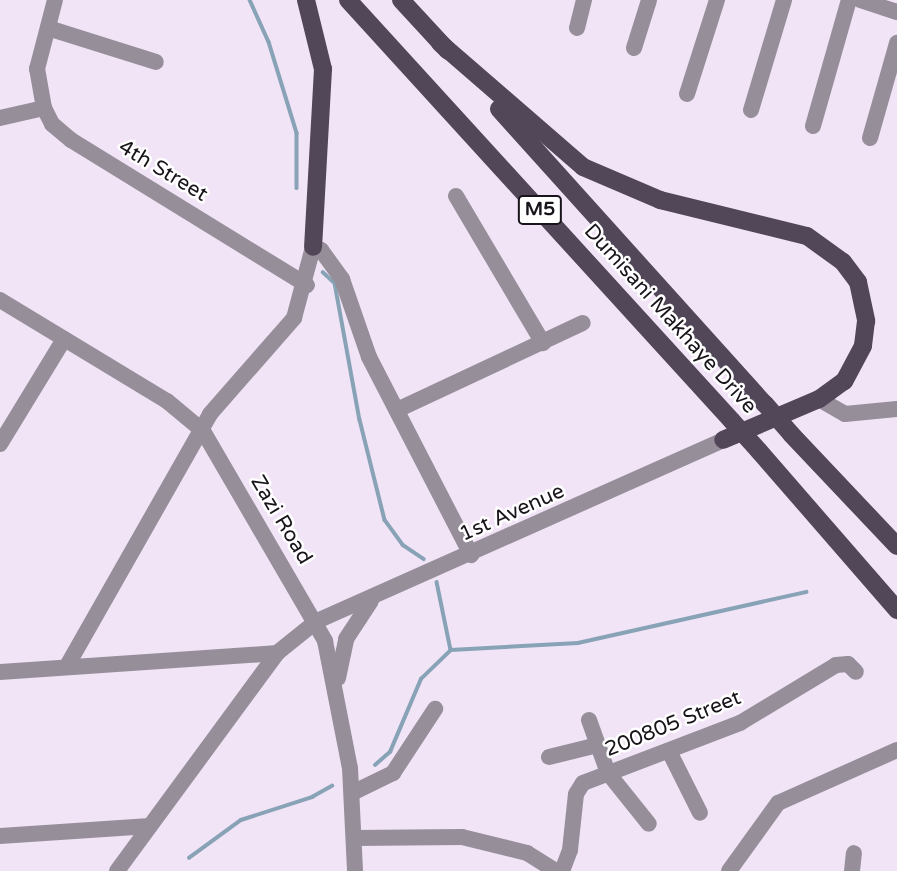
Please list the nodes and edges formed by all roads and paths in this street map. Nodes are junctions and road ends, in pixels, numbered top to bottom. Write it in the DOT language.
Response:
graph roads {
  1 [pos="55,0"];
  2 [pos="306,0"];
  3 [pos="348,0"];
  4 [pos="401,0"];
  5 [pos="584,0"];
  6 [pos="649,0"];
  7 [pos="716,0"];
  8 [pos="784,0"];
  9 [pos="849,0"];
  10 [pos="860,0"];
  11 [pos="897,12"];
  12 [pos="48,28"];
  13 [pos="577,28"];
  14 [pos="440,43"];
  15 [pos="897,43"];
  16 [pos="634,48"];
  17 [pos="156,62"];
  18 [pos="687,94"];
  19 [pos="44,108"];
  20 [pos="751,110"];
  21 [pos="0,118"];
  22 [pos="813,127"];
  23 [pos="870,138"];
  24 [pos="456,196"];
  25 [pos="313,247"];
  26 [pos="306,285"];
  27 [pos="0,300"];
  28 [pos="583,323"];
  29 [pos="64,339"];
  30 [pos="543,342"];
  31 [pos="819,400"];
  32 [pos="897,409"];
  33 [pos="397,410"];
  34 [pos="203,431"];
  35 [pos="723,440"];
  36 [pos="0,444"];
  37 [pos="897,546"];
  38 [pos="471,555"];
  39 [pos="375,596"];
  40 [pos="897,610"];
  41 [pos="317,621"];
  42 [pos="277,653"];
  43 [pos="67,666"];
  44 [pos="0,672"];
  45 [pos="856,672"];
  46 [pos="336,686"];
  47 [pos="435,709"];
  48 [pos="589,720"];
  49 [pos="597,745"];
  50 [pos="897,750"];
  51 [pos="669,751"];
  52 [pos="549,757"];
  53 [pos="608,773"];
  54 [pos="352,793"];
  55 [pos="700,813"];
  56 [pos="649,824"];
  57 [pos="150,826"];
  58 [pos="0,836"];
  59 [pos="355,838"];
  60 [pos="854,853"];
  61 [pos="553,870"];
  62 [pos="117,871"];
  63 [pos="355,871"];
  64 [pos="729,871"];
  65 [pos="852,871"];
  1 -- 12 [label="street"];
  2 -- 25 [label="main road"];
  3 -- 40 [label="main road, Dumisani Makhaye Drive / M5, bridge"];
  4 -- 14 [label="main road, M5"];
  5 -- 13 [label="street"];
  6 -- 16 [label="street"];
  7 -- 18 [label="street"];
  8 -- 20 [label="street"];
  9 -- 22 [label="street"];
  10 -- 11 [label="street"];
  12 -- 17 [label="street"];
  12 -- 19 [label="street"];
  14 -- 31 [label="main road"];
  14 -- 37 [label="main road, Dumisani Makhaye Drive / M5, bridge"];
  15 -- 23 [label="street"];
  19 -- 21 [label="street"];
  19 -- 26 [label="street, 4th Street"];
  24 -- 30 [label="street"];
  25 -- 26 [label="street"];
  25 -- 33 [label="street"];
  26 -- 34 [label="street"];
  27 -- 29 [label="street, Zazi Road"];
  28 -- 30 [label="street"];
  29 -- 34 [label="street, Zazi Road"];
  29 -- 36 [label="street"];
  30 -- 33 [label="street"];
  31 -- 32 [label="street"];
  31 -- 35 [label="main road"];
  33 -- 38 [label="street"];
  34 -- 41 [label="street, Zazi Road"];
  34 -- 43 [label="street"];
  35 -- 38 [label="street, 1st Avenue"];
  38 -- 39 [label="street, 1st Avenue"];
  39 -- 41 [label="street, 1st Avenue"];
  39 -- 46 [label="street"];
  41 -- 42 [label="street, 1st Avenue"];
  41 -- 46 [label="street, Zazi Road"];
  42 -- 43 [label="street"];
  42 -- 57 [label="street, 1st Avenue"];
  43 -- 44 [label="street"];
  45 -- 51 [label="street, 200805 Street"];
  46 -- 54 [label="street, Zazi Road"];
  47 -- 54 [label="street"];
  48 -- 49 [label="street"];
  49 -- 52 [label="street"];
  49 -- 53 [label="street"];
  50 -- 64 [label="street"];
  51 -- 53 [label="street, 200805 Street"];
  51 -- 55 [label="street"];
  53 -- 56 [label="street"];
  53 -- 61 [label="street, 200805 Street"];
  54 -- 59 [label="street, Zazi Road"];
  57 -- 58 [label="street"];
  57 -- 62 [label="street, 1st Avenue"];
  59 -- 61 [label="street"];
  59 -- 63 [label="street, Zazi Road"];
  60 -- 65 [label="street"];
}
